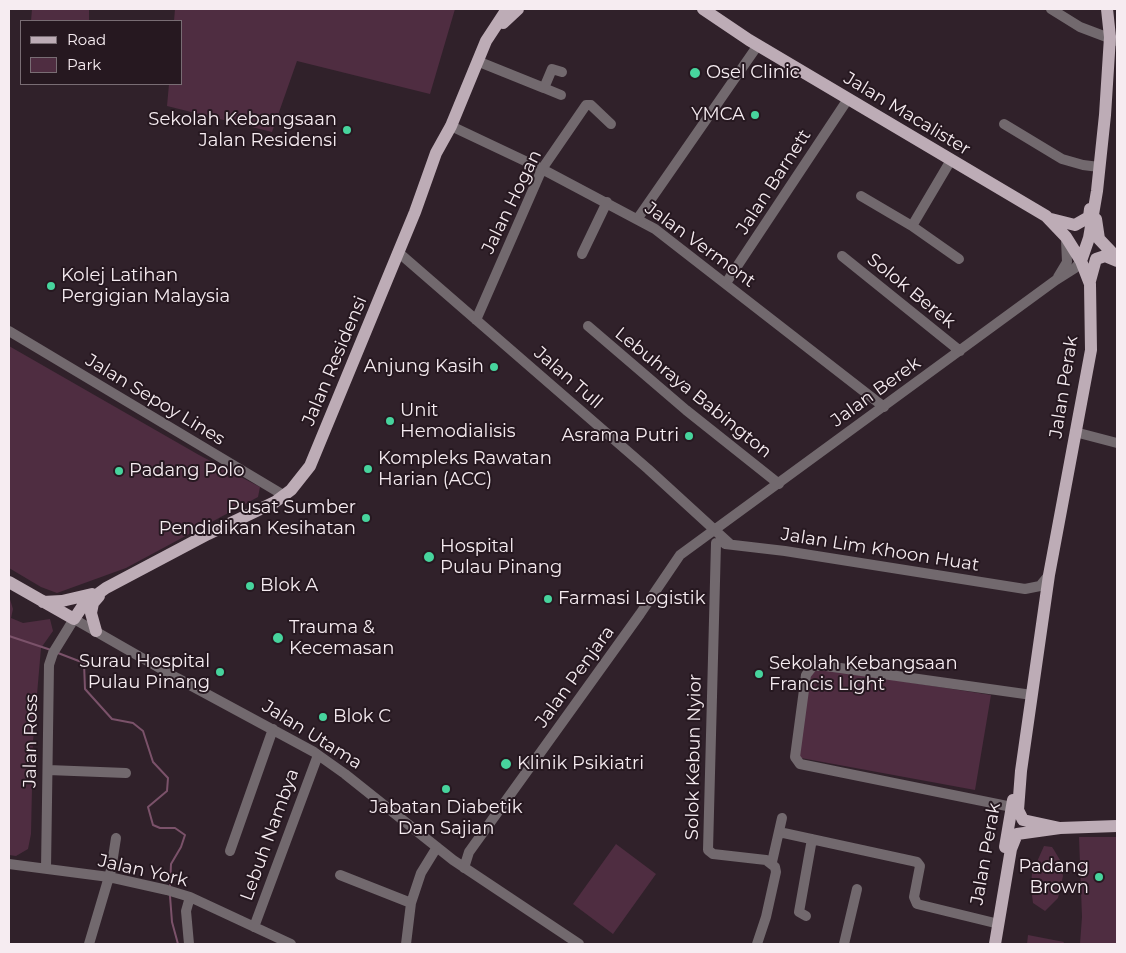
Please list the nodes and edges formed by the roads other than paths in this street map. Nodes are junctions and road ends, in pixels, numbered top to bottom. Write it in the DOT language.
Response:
graph roads {
  1 [pos="499,9"];
  2 [pos="507,9"];
  3 [pos="518,9"];
  4 [pos="703,9"];
  5 [pos="1051,9"];
  6 [pos="1107,9"];
  7 [pos="1114,39"];
  8 [pos="486,41"];
  9 [pos="758,45"];
  10 [pos="1114,53"];
  11 [pos="477,61"];
  12 [pos="562,72"];
  13 [pos="544,88"];
  14 [pos="561,95"];
  15 [pos="848,99"];
  16 [pos="611,124"];
  17 [pos="1004,124"];
  18 [pos="451,126"];
  19 [pos="951,160"];
  20 [pos="1099,167"];
  21 [pos="542,169"];
  22 [pos="861,196"];
  23 [pos="606,202"];
  24 [pos="1095,202"];
  25 [pos="1046,216"];
  26 [pos="638,218"];
  27 [pos="912,226"];
  28 [pos="1066,237"];
  29 [pos="398,252"];
  30 [pos="582,254"];
  31 [pos="842,256"];
  32 [pos="959,259"];
  33 [pos="1117,260"];
  34 [pos="1081,261"];
  35 [pos="1056,280"];
  36 [pos="726,283"];
  37 [pos="1090,284"];
  38 [pos="476,320"];
  39 [pos="588,326"];
  40 [pos="9,332"];
  41 [pos="960,351"];
  42 [pos="884,407"];
  43 [pos="1075,432"];
  44 [pos="1117,444"];
  45 [pos="779,484"];
  46 [pos="284,496"];
  47 [pos="716,530"];
  48 [pos="706,536"];
  49 [pos="716,543"];
  50 [pos="730,544"];
  51 [pos="1049,575"];
  52 [pos="9,582"];
  53 [pos="106,588"];
  54 [pos="1025,589"];
  55 [pos="42,602"];
  56 [pos="1045,604"];
  57 [pos="74,619"];
  58 [pos="96,631"];
  59 [pos="1032,695"];
  60 [pos="273,729"];
  61 [pos="318,755"];
  62 [pos="48,770"];
  63 [pos="1021,771"];
  64 [pos="126,773"];
  65 [pos="1012,808"];
  66 [pos="782,818"];
  67 [pos="1117,826"];
  68 [pos="1060,828"];
  69 [pos="779,832"];
  70 [pos="116,838"];
  71 [pos="812,839"];
  72 [pos="437,847"];
  73 [pos="230,851"];
  74 [pos="469,852"];
  75 [pos="453,860"];
  76 [pos="772,862"];
  77 [pos="9,864"];
  78 [pos="464,868"];
  79 [pos="46,869"];
  80 [pos="340,875"];
  81 [pos="109,878"];
  82 [pos="857,889"];
  83 [pos="185,895"];
  84 [pos="411,903"];
  85 [pos="806,916"];
  86 [pos="997,922"];
  87 [pos="254,927"];
  88 [pos="89,944"];
  89 [pos="189,944"];
  90 [pos="291,944"];
  91 [pos="406,944"];
  92 [pos="578,944"];
  93 [pos="757,944"];
  94 [pos="844,944"];
  95 [pos="988,944"];
  96 [pos="995,944"];
  1 -- 8 [label="main road"];
  2 -- 8 [label="main road, Jalan Residensi"];
  3 -- 8 [label="main road"];
  4 -- 9 [label="main road, Jalan Macalister"];
  5 -- 7 [label="street"];
  6 -- 7 [label="main road"];
  7 -- 10 [label="main road"];
  8 -- 11 [label="main road, Jalan Residensi"];
  9 -- 15 [label="main road, Jalan Macalister"];
  9 -- 26 [label="street"];
  10 -- 20 [label="main road"];
  11 -- 13 [label="street"];
  11 -- 18 [label="main road, Jalan Residensi"];
  12 -- 13 [label="street"];
  13 -- 14 [label="street"];
  15 -- 19 [label="main road, Jalan Macalister"];
  15 -- 36 [label="street, Jalan Barnett"];
  16 -- 21 [label="street, Jalan Hogan"];
  17 -- 20 [label="street"];
  18 -- 21 [label="street, Jalan Vermont"];
  18 -- 29 [label="main road, Jalan Residensi"];
  19 -- 25 [label="main road, Jalan Macalister"];
  19 -- 27 [label="street"];
  20 -- 24 [label="main road"];
  20 -- 25 [label="main road"];
  21 -- 23 [label="street, Jalan Vermont"];
  21 -- 38 [label="street, Jalan Hogan"];
  22 -- 27 [label="street"];
  23 -- 26 [label="street, Jalan Vermont"];
  23 -- 30 [label="street"];
  24 -- 33 [label="main road"];
  24 -- 34 [label="main road"];
  25 -- 28 [label="main road, Jalan Macalister"];
  26 -- 36 [label="street, Jalan Vermont"];
  27 -- 32 [label="street"];
  28 -- 34 [label="main road, Jalan Macalister"];
  28 -- 35 [label="street, Jalan Berek"];
  29 -- 38 [label="street, Jalan Tull"];
  29 -- 46 [label="main road, Jalan Residensi"];
  31 -- 41 [label="street, Solok Berek"];
  33 -- 37 [label="main road"];
  34 -- 35 [label="street, Jalan Berek"];
  34 -- 37 [label="main road, Jalan Perak"];
  35 -- 41 [label="street, Jalan Berek"];
  36 -- 42 [label="street, Jalan Vermont"];
  37 -- 43 [label="main road, Jalan Perak"];
  38 -- 47 [label="street, Jalan Tull"];
  39 -- 45 [label="street, Lebuhraya Babington"];
  40 -- 46 [label="street, Jalan Sepoy Lines"];
  41 -- 42 [label="street, Jalan Berek"];
  42 -- 45 [label="street, Jalan Berek"];
  43 -- 44 [label="street"];
  43 -- 51 [label="main road, Jalan Perak"];
  45 -- 47 [label="street, Jalan Berek"];
  46 -- 53 [label="main road, Jalan Residensi"];
  47 -- 48 [label="street, Jalan Penjara"];
  47 -- 50 [label="street"];
  48 -- 49 [label="street"];
  48 -- 74 [label="street, Jalan Penjara"];
  49 -- 50 [label="street, Jalan Lim Khoon Huat"];
  49 -- 76 [label="street, Solok Kebun Nyior"];
  50 -- 54 [label="street, Jalan Lim Khoon Huat"];
  51 -- 54 [label="street"];
  51 -- 56 [label="main road, Jalan Perak"];
  52 -- 55 [label="main road, Jalan Utama"];
  53 -- 55 [label="main road"];
  53 -- 57 [label="main road, Jalan Residensi"];
  53 -- 58 [label="main road"];
  54 -- 56 [label="street, Jalan Lim Khoon Huat"];
  55 -- 57 [label="main road, Jalan Utama"];
  56 -- 59 [label="main road, Jalan Perak"];
  57 -- 58 [label="street, Jalan Utama"];
  57 -- 62 [label="street, Jalan Ross"];
  58 -- 60 [label="street, Jalan Utama"];
  59 -- 63 [label="main road, Jalan Perak"];
  59 -- 65 [label="street"];
  60 -- 61 [label="street, Jalan Utama"];
  60 -- 73 [label="street"];
  61 -- 72 [label="street, Jalan Utama"];
  61 -- 87 [label="street, Lebuh Nambya"];
  62 -- 64 [label="street"];
  62 -- 79 [label="street, Jalan Ross"];
  63 -- 65 [label="main road, Jalan Perak"];
  63 -- 68 [label="main road, Jalan Perak"];
  65 -- 86 [label="main road, Jalan Perak"];
  66 -- 69 [label="street"];
  67 -- 68 [label="main road"];
  68 -- 86 [label="main road, Jalan Perak"];
  69 -- 71 [label="street"];
  69 -- 76 [label="street"];
  70 -- 81 [label="street"];
  71 -- 85 [label="street"];
  71 -- 86 [label="street"];
  72 -- 75 [label="street, Jalan Utama"];
  72 -- 84 [label="street"];
  74 -- 75 [label="street, Jalan Penjara"];
  74 -- 78 [label="street, Jalan Penjara"];
  75 -- 78 [label="street, Jalan Utama"];
  76 -- 93 [label="street"];
  77 -- 79 [label="street, Jalan York"];
  78 -- 92 [label="street, Jalan Utama"];
  79 -- 81 [label="street, Jalan York"];
  80 -- 84 [label="street"];
  81 -- 83 [label="street, Jalan York"];
  81 -- 88 [label="street"];
  82 -- 94 [label="street"];
  83 -- 87 [label="street, Jalan York"];
  83 -- 89 [label="street"];
  84 -- 91 [label="street"];
  86 -- 95 [label="main road, Jalan Perak"];
  86 -- 96 [label="main road, Jalan Perak"];
  87 -- 90 [label="street, Jalan York"];
}
